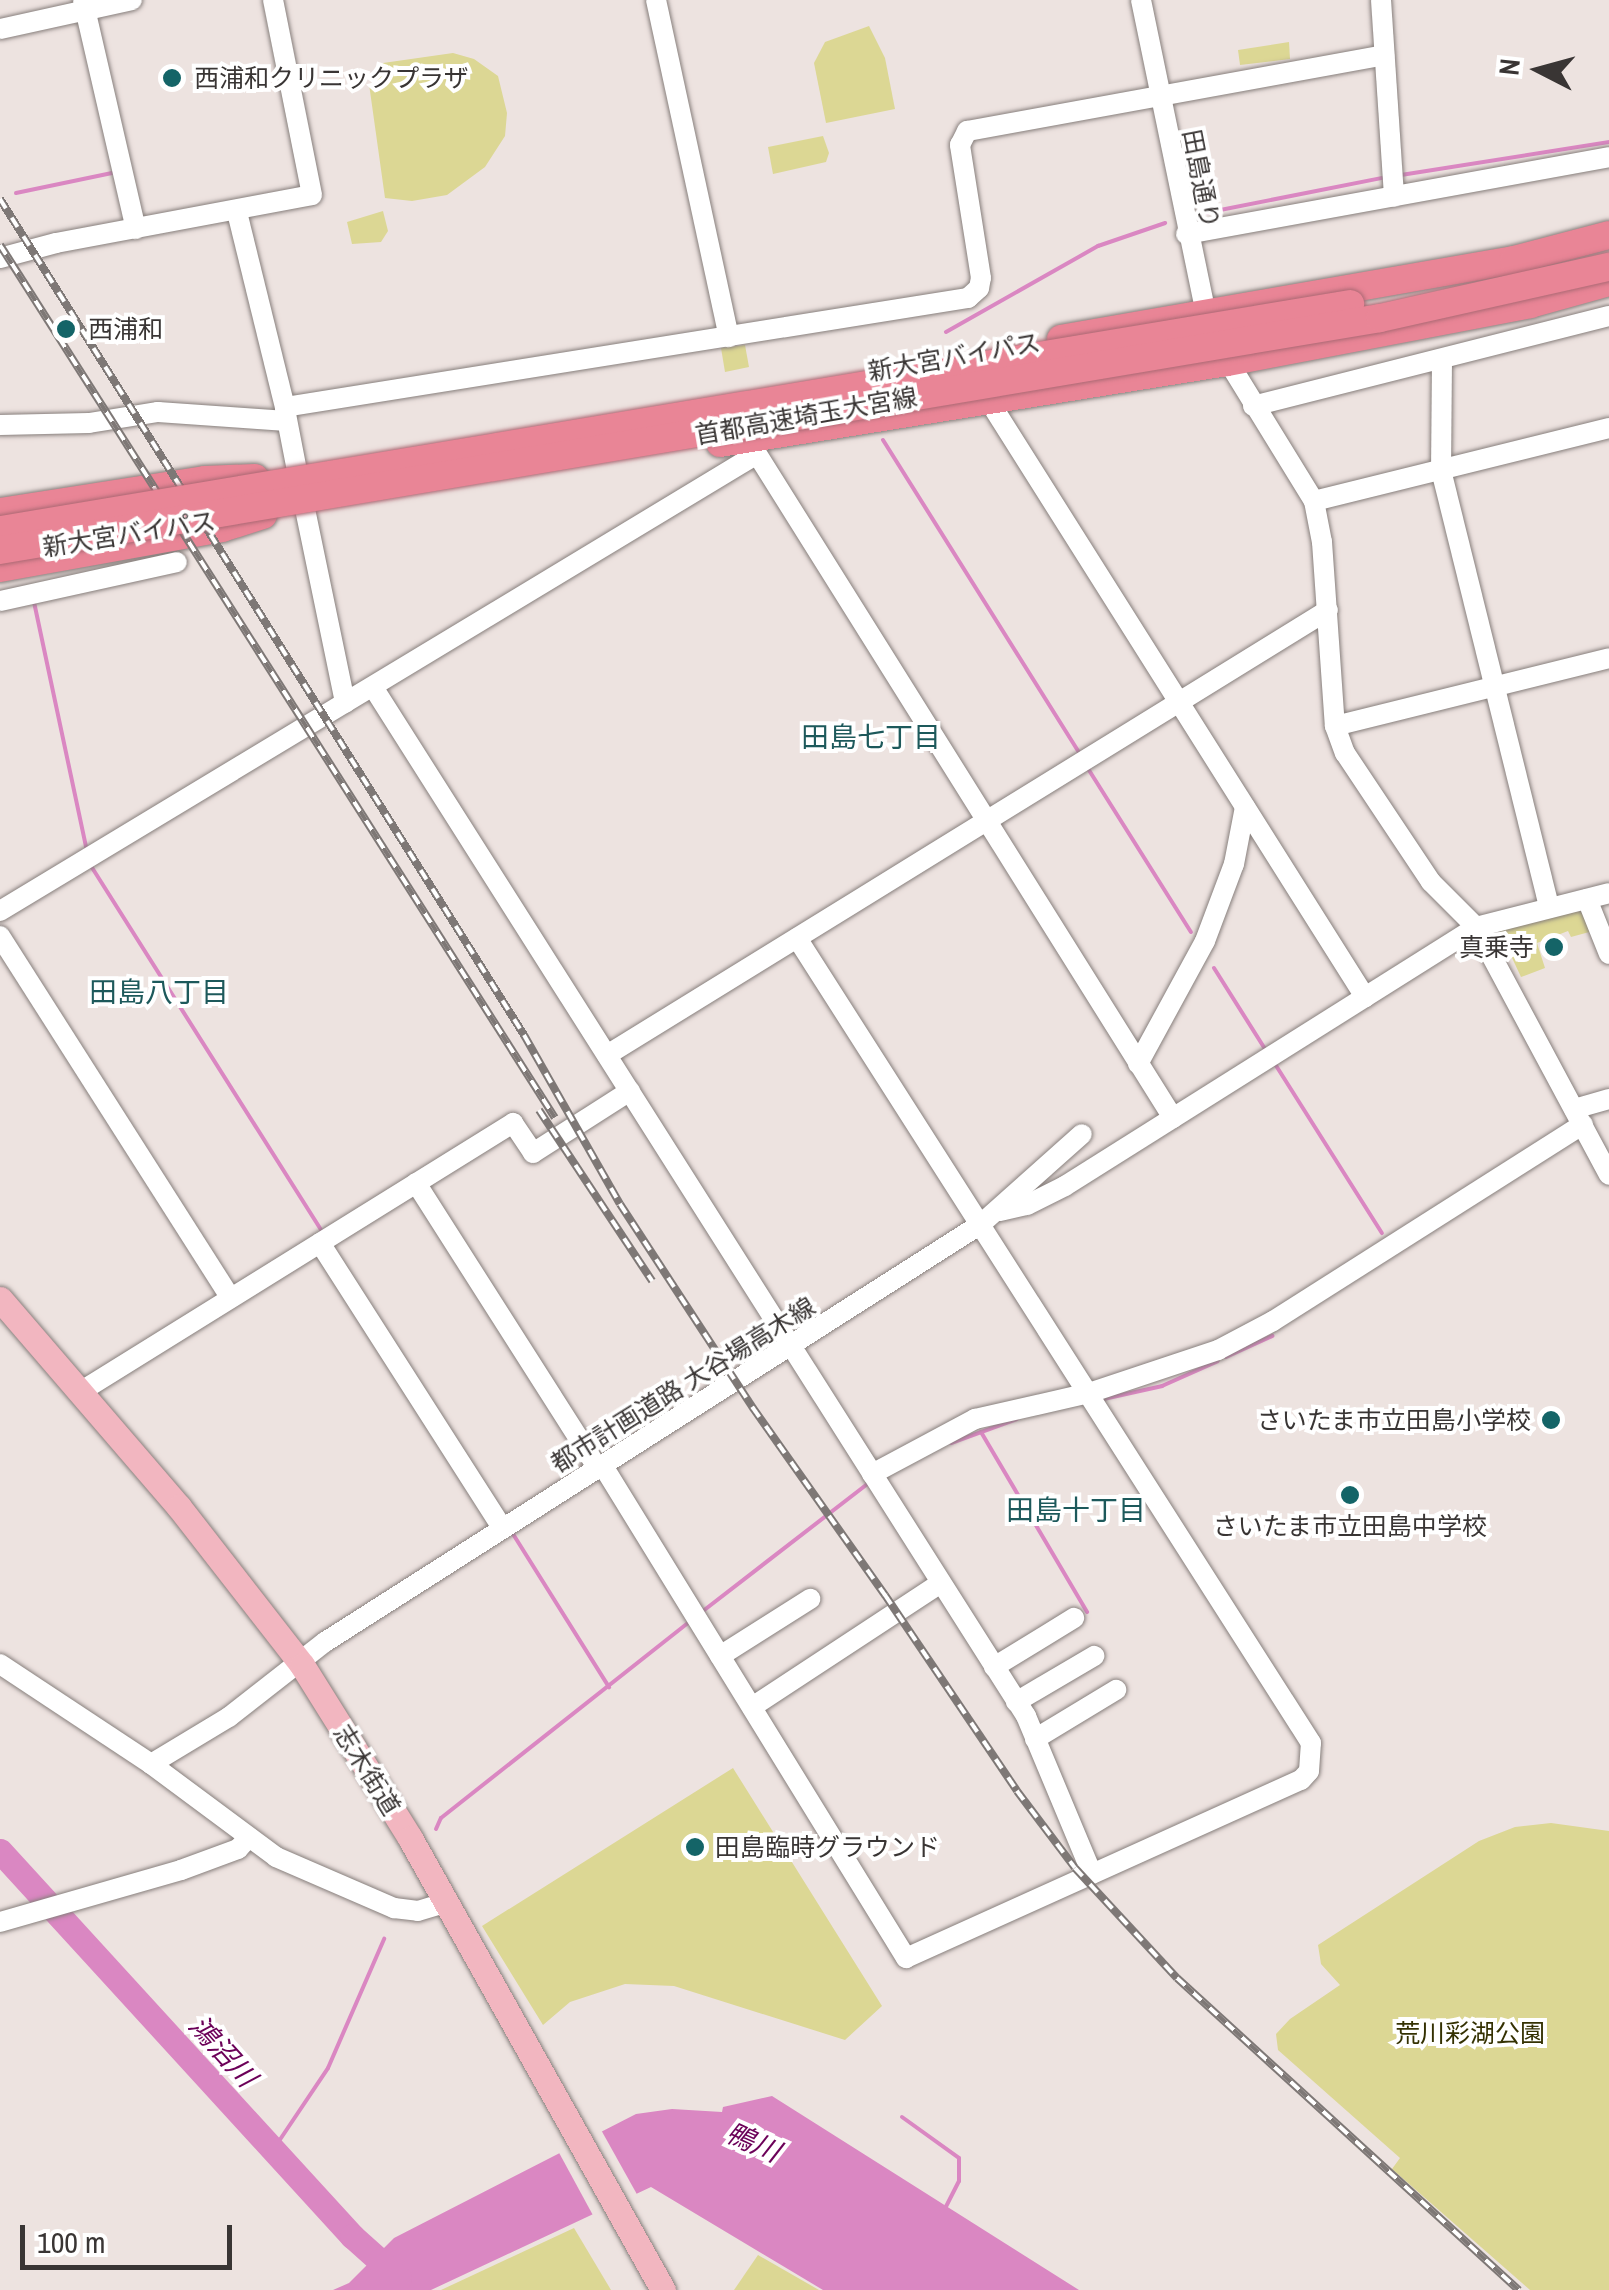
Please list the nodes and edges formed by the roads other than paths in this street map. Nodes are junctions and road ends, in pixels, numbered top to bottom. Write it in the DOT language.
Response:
graph roads {
  1 [pos="132,0"];
  2 [pos="273,0"];
  3 [pos="656,0"];
  4 [pos="1142,0"];
  5 [pos="1381,0"];
  6 [pos="85,5"];
  7 [pos="0,29"];
  8 [pos="1384,55"];
  9 [pos="1158,96"];
  10 [pos="1609,158"];
  11 [pos="1394,197"];
  12 [pos="237,212"];
  13 [pos="136,229"];
  14 [pos="1186,234"];
  15 [pos="1609,234"];
  16 [pos="1609,250"];
  17 [pos="0,258"];
  18 [pos="1609,267"];
  19 [pos="1609,282"];
  20 [pos="1203,314"];
  21 [pos="1609,316"];
  22 [pos="729,338"];
  23 [pos="1442,359"];
  24 [pos="1227,362"];
  25 [pos="990,401"];
  26 [pos="1253,406"];
  27 [pos="286,414"];
  28 [pos="0,425"];
  29 [pos="1609,428"];
  30 [pos="752,446"];
  31 [pos="1441,470"];
  32 [pos="297,471"];
  33 [pos="251,479"];
  34 [pos="1314,501"];
  35 [pos="305,509"];
  36 [pos="0,512"];
  37 [pos="258,516"];
  38 [pos="0,527"];
  39 [pos="0,553"];
  40 [pos="177,562"];
  41 [pos="0,568"];
  42 [pos="0,600"];
  43 [pos="1328,610"];
  44 [pos="1609,658"];
  45 [pos="373,687"];
  46 [pos="1495,687"];
  47 [pos="1179,702"];
  48 [pos="345,703"];
  49 [pos="1336,726"];
  50 [pos="1244,807"];
  51 [pos="987,821"];
  52 [pos="1609,894"];
  53 [pos="1587,899"];
  54 [pos="1549,908"];
  55 [pos="0,912"];
  56 [pos="1476,927"];
  57 [pos="0,936"];
  58 [pos="797,938"];
  59 [pos="1609,954"];
  60 [pos="1366,996"];
  61 [pos="607,1056"];
  62 [pos="1138,1064"];
  63 [pos="630,1091"];
  64 [pos="1609,1099"];
  65 [pos="1578,1116"];
  66 [pos="1172,1118"];
  67 [pos="1082,1134"];
  68 [pos="1609,1175"];
  69 [pos="416,1183"];
  70 [pos="988,1218"];
  71 [pos="325,1240"];
  72 [pos="232,1298"];
  73 [pos="0,1299"];
  74 [pos="792,1346"];
  75 [pos="80,1392"];
  76 [pos="1092,1399"];
  77 [pos="601,1467"];
  78 [pos="872,1474"];
  79 [pos="506,1525"];
  80 [pos="940,1583"];
  81 [pos="810,1599"];
  82 [pos="1074,1618"];
  83 [pos="720,1656"];
  84 [pos="1094,1656"];
  85 [pos="0,1664"];
  86 [pos="302,1665"];
  87 [pos="994,1667"];
  88 [pos="1116,1690"];
  89 [pos="1016,1702"];
  90 [pos="752,1706"];
  91 [pos="1035,1740"];
  92 [pos="150,1764"];
  93 [pos="249,1837"];
  94 [pos="1092,1874"];
  95 [pos="444,1903"];
  96 [pos="0,1922"];
  97 [pos="661,2287"];
  1 -- 6 [label="street"];
  2 -- 12 [label="street"];
  3 -- 22 [label="street"];
  4 -- 9 [label="street, 田島通り"];
  5 -- 8 [label="street"];
  6 -- 7 [label="street"];
  6 -- 13 [label="street"];
  8 -- 9 [label="street"];
  8 -- 11 [label="street"];
  9 -- 14 [label="street, 田島通り"];
  9 -- 22 [label="street"];
  10 -- 11 [label="street"];
  11 -- 14 [label="street"];
  12 -- 13 [label="street"];
  12 -- 27 [label="street"];
  13 -- 17 [label="street"];
  14 -- 20 [label="street, 田島通り"];
  15 -- 20 [label="highway, 新大宮バイパス"];
  16 -- 38 [label="highway, 首都高速埼玉大宮線, bridge"];
  18 -- 39 [label="highway, 首都高速埼玉大宮線, bridge"];
  19 -- 24 [label="highway, 新大宮バイパス"];
  20 -- 24 [label="street, 田島通り"];
  20 -- 32 [label="highway, 新大宮バイパス"];
  21 -- 23 [label="street"];
  22 -- 27 [label="street"];
  23 -- 26 [label="street"];
  23 -- 31 [label="street"];
  24 -- 25 [label="highway, 新大宮バイパス"];
  24 -- 26 [label="street, 田島通り"];
  25 -- 30 [label="highway, 新大宮バイパス"];
  25 -- 47 [label="street"];
  26 -- 34 [label="street, 田島通り"];
  27 -- 28 [label="street"];
  27 -- 32 [label="street"];
  29 -- 31 [label="street"];
  30 -- 35 [label="highway, 新大宮バイパス"];
  30 -- 45 [label="street"];
  30 -- 51 [label="street"];
  31 -- 34 [label="street"];
  31 -- 46 [label="street"];
  32 -- 33 [label="highway, 新大宮バイパス"];
  33 -- 36 [label="highway"];
  33 -- 38 [label="highway, 新大宮バイパス"];
  34 -- 43 [label="street"];
  35 -- 37 [label="highway, 新大宮バイパス"];
  35 -- 48 [label="street"];
  37 -- 39 [label="highway, 新大宮バイパス"];
  37 -- 41 [label="highway"];
  40 -- 42 [label="street"];
  43 -- 47 [label="street"];
  43 -- 49 [label="street"];
  44 -- 46 [label="street"];
  45 -- 48 [label="street"];
  45 -- 61 [label="street"];
  46 -- 49 [label="street"];
  46 -- 54 [label="street"];
  47 -- 50 [label="street"];
  47 -- 51 [label="street"];
  48 -- 55 [label="street"];
  49 -- 56 [label="street"];
  50 -- 60 [label="street"];
  50 -- 62 [label="street"];
  51 -- 58 [label="street"];
  51 -- 62 [label="street"];
  52 -- 53 [label="street"];
  53 -- 54 [label="street"];
  53 -- 59 [label="street"];
  54 -- 56 [label="street"];
  56 -- 60 [label="street"];
  56 -- 65 [label="street"];
  57 -- 72 [label="street"];
  58 -- 61 [label="street"];
  58 -- 70 [label="street"];
  60 -- 66 [label="street"];
  61 -- 63 [label="street"];
  62 -- 66 [label="street"];
  63 -- 69 [label="street"];
  63 -- 74 [label="street"];
  64 -- 65 [label="street"];
  65 -- 68 [label="street"];
  65 -- 76 [label="street"];
  66 -- 70 [label="street"];
  67 -- 70 [label="street, 都市計画道路 大谷場高木線"];
  69 -- 71 [label="street"];
  69 -- 77 [label="street"];
  70 -- 74 [label="street, 都市計画道路 大谷場高木線"];
  70 -- 76 [label="street"];
  71 -- 72 [label="street"];
  71 -- 79 [label="street"];
  72 -- 75 [label="street"];
  73 -- 75 [label="main road, 志木街道"];
  74 -- 77 [label="street, 都市計画道路 大谷場高木線"];
  74 -- 78 [label="street"];
  75 -- 86 [label="main road, 志木街道"];
  76 -- 78 [label="street"];
  76 -- 94 [label="street"];
  77 -- 79 [label="street, 都市計画道路 大谷場高木線"];
  77 -- 83 [label="street"];
  78 -- 80 [label="street"];
  79 -- 86 [label="street, 都市計画道路 大谷場高木線"];
  80 -- 87 [label="street"];
  80 -- 90 [label="street"];
  81 -- 83 [label="street"];
  82 -- 87 [label="street"];
  83 -- 90 [label="street"];
  84 -- 89 [label="street"];
  85 -- 92 [label="street"];
  86 -- 92 [label="street, 都市計画道路 大谷場高木線"];
  86 -- 95 [label="main road, 志木街道"];
  87 -- 89 [label="street"];
  88 -- 91 [label="street"];
  89 -- 91 [label="street"];
  90 -- 94 [label="street"];
  91 -- 94 [label="street"];
  92 -- 93 [label="street"];
  93 -- 95 [label="street"];
  93 -- 96 [label="street"];
  95 -- 97 [label="main road, 志木街道"];
}
